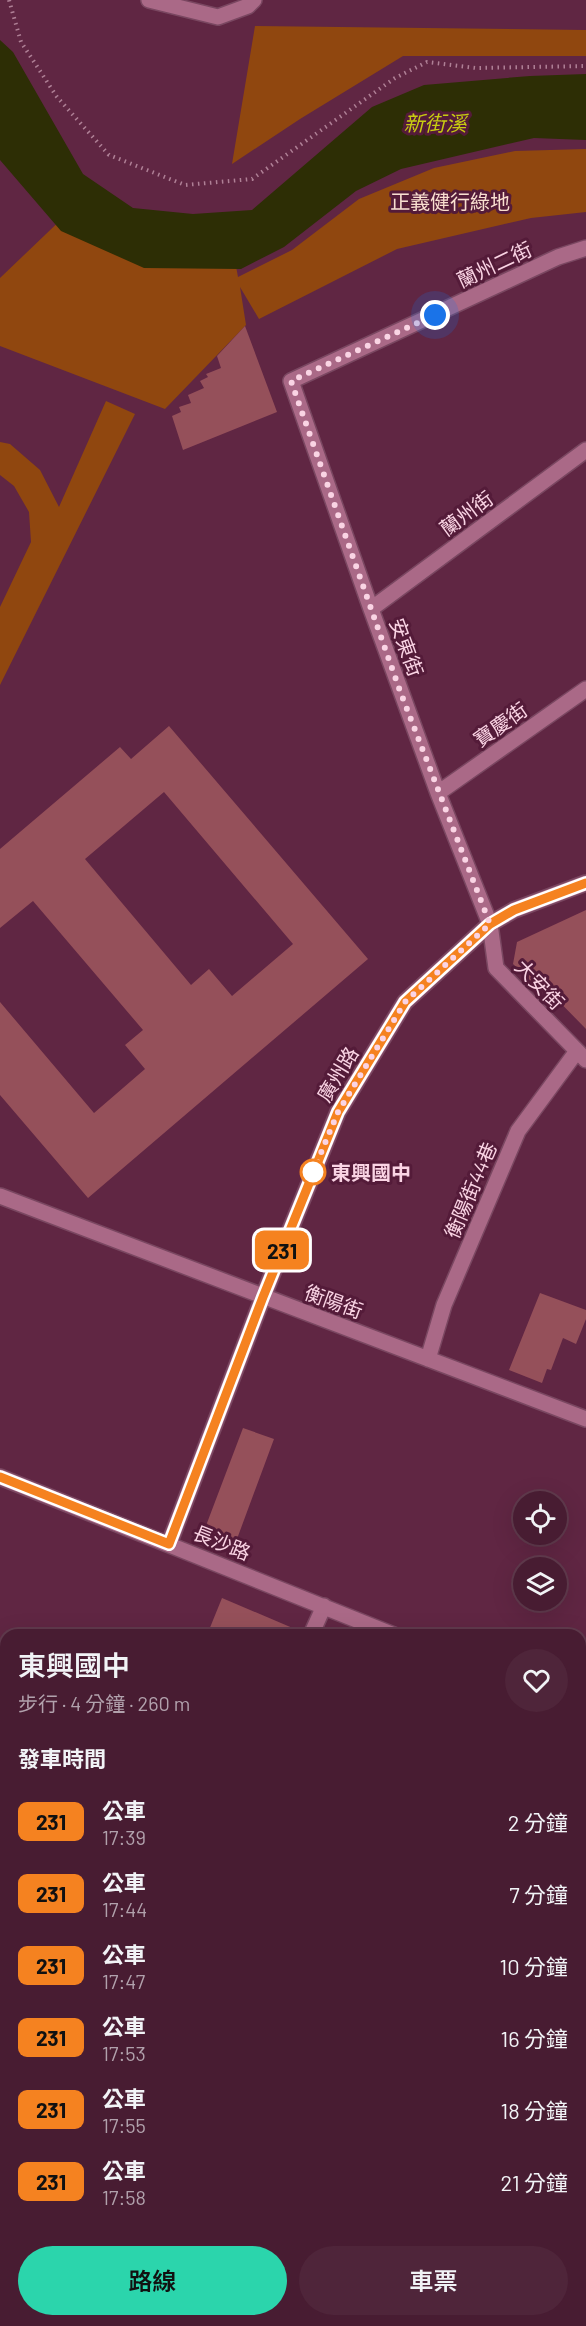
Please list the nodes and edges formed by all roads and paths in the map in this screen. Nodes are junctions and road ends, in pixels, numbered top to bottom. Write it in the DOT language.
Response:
graph roads {
  1 [pos="9,0"];
  2 [pos="149,0"];
  3 [pos="254,0"];
  4 [pos="586,66"];
  5 [pos="586,248"];
  6 [pos="291,381"];
  7 [pos="586,450"];
  8 [pos="370,609"];
  9 [pos="586,689"];
  10 [pos="438,793"];
  11 [pos="586,883"];
  12 [pos="490,924"];
  13 [pos="582,1056"];
  14 [pos="0,1196"];
  15 [pos="263,1297"];
  16 [pos="428,1359"];
  17 [pos="586,1419"];
  18 [pos="0,1477"];
  19 [pos="169,1544"];
  20 [pos="324,1606"];
  21 [pos="314,1629"];
  22 [pos="380,1629"];
  1 -- 4 [label="path"];
  2 -- 3 [label="street"];
  5 -- 6 [label="street, 蘭州二街"];
  6 -- 8 [label="street, 安東街"];
  7 -- 8 [label="street, 蘭州街"];
  8 -- 10 [label="street, 安東街"];
  9 -- 10 [label="street, 寶慶街"];
  10 -- 12 [label="street, 安東街"];
  11 -- 12 [label="street, 廣州路"];
  12 -- 13 [label="street, 大安街"];
  12 -- 15 [label="street, 廣州路"];
  13 -- 16 [label="street, 衡陽街44巷"];
  14 -- 15 [label="street, 衡陽街"];
  15 -- 16 [label="street, 衡陽街"];
  15 -- 19 [label="street, 廣州路"];
  16 -- 17 [label="street, 衡陽街"];
  18 -- 19 [label="street, 長沙路"];
  19 -- 20 [label="street, 長沙路"];
  20 -- 21 [label="street"];
  20 -- 22 [label="street, 長沙路"];
}
